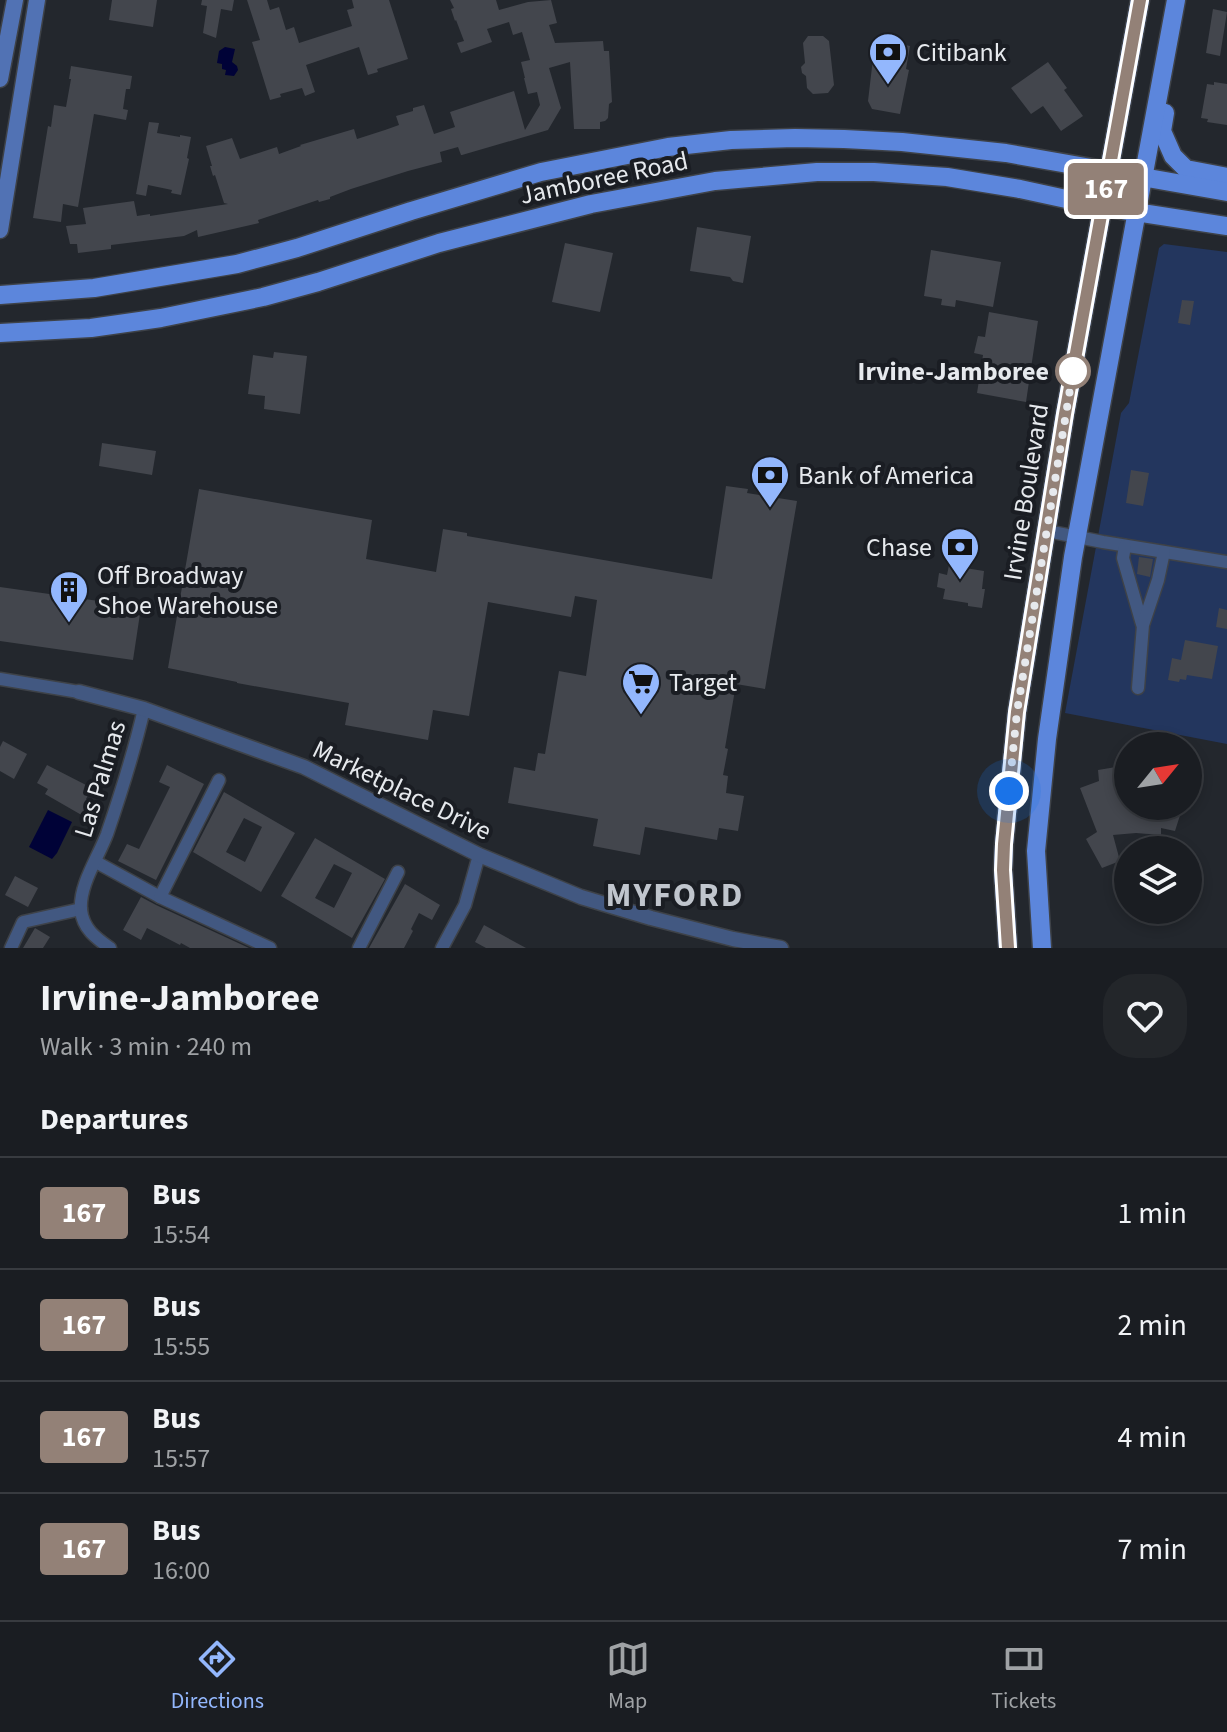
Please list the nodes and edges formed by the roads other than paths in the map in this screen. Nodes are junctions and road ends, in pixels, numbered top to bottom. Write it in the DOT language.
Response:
graph roads {
  1 [pos="15,0"];
  2 [pos="37,0"];
  3 [pos="1140,0"];
  4 [pos="1176,0"];
  5 [pos="0,79"];
  6 [pos="1109,171"];
  7 [pos="1143,177"];
  8 [pos="1227,177"];
  9 [pos="1227,192"];
  10 [pos="1103,207"];
  11 [pos="1136,212"];
  12 [pos="1227,226"];
  13 [pos="0,230"];
  14 [pos="0,295"];
  15 [pos="0,333"];
  16 [pos="1047,531"];
  17 [pos="1077,537"];
  18 [pos="1125,546"];
  19 [pos="1164,552"];
  20 [pos="1227,562"];
  21 [pos="1143,625"];
  22 [pos="0,679"];
  23 [pos="1138,688"];
  24 [pos="79,692"];
  25 [pos="144,709"];
  26 [pos="219,780"];
  27 [pos="479,855"];
  28 [pos="96,862"];
  29 [pos="398,872"];
  30 [pos="160,897"];
  31 [pos="81,909"];
  32 [pos="740,944"];
  33 [pos="11,948"];
  34 [pos="110,948"];
  35 [pos="270,948"];
  36 [pos="359,948"];
  37 [pos="442,948"];
  38 [pos="781,948"];
  39 [pos="1008,948"];
  40 [pos="1042,948"];
  1 -- 5 [label="main road"];
  2 -- 13 [label="main road"];
  3 -- 6 [label="main road, Irvine Boulevard"];
  4 -- 7 [label="main road"];
  4 -- 8 [label="main road"];
  6 -- 7 [label="main road, Jamboree Road"];
  6 -- 10 [label="main road, Irvine Boulevard"];
  6 -- 14 [label="main road, Jamboree Road"];
  7 -- 9 [label="main road, Jamboree Road"];
  7 -- 11 [label="main road"];
  10 -- 11 [label="main road, Jamboree Road"];
  10 -- 15 [label="main road, Jamboree Road"];
  10 -- 16 [label="main road, Irvine Boulevard"];
  11 -- 12 [label="main road, Jamboree Road"];
  11 -- 17 [label="main road"];
  16 -- 17 [label="street"];
  16 -- 39 [label="main road, Irvine Boulevard"];
  17 -- 18 [label="street"];
  17 -- 40 [label="main road"];
  18 -- 19 [label="street"];
  18 -- 21 [label="street"];
  19 -- 20 [label="street"];
  19 -- 21 [label="street"];
  21 -- 23 [label="street"];
  22 -- 24 [label="street, Marketplace Drive"];
  24 -- 25 [label="street, Marketplace Drive"];
  25 -- 27 [label="street, Marketplace Drive"];
  25 -- 28 [label="street, Las Palmas"];
  26 -- 30 [label="street"];
  27 -- 32 [label="street, Marketplace Drive"];
  27 -- 37 [label="street"];
  28 -- 30 [label="street, Las Palmas"];
  28 -- 31 [label="street, Las Palmas"];
  29 -- 36 [label="street"];
  30 -- 35 [label="street, Las Palmas"];
  31 -- 33 [label="street"];
  31 -- 34 [label="street"];
  32 -- 38 [label="street, Marketplace Drive"];
}
